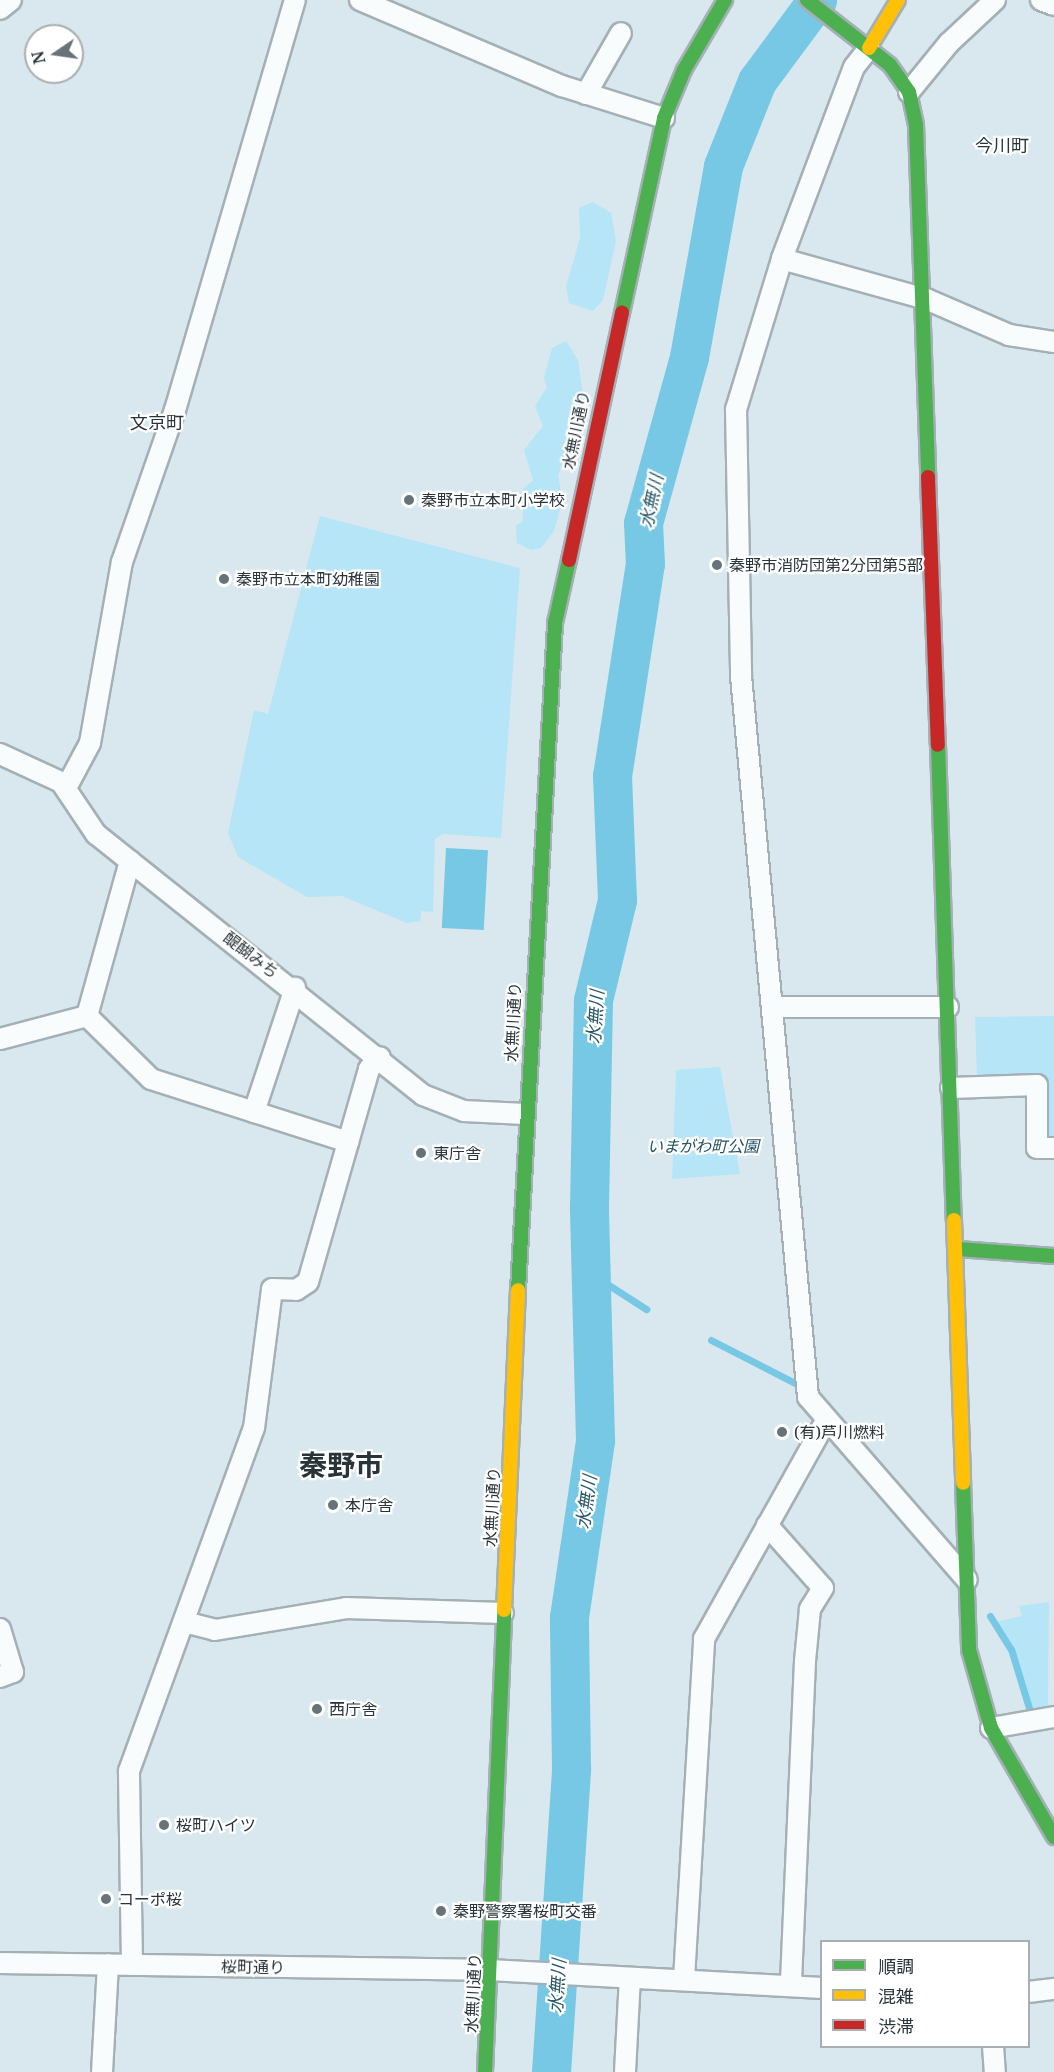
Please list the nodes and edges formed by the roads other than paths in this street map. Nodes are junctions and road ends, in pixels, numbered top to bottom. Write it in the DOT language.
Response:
graph roads {
  1 [pos="11,0"];
  2 [pos="295,0"];
  3 [pos="360,0"];
  4 [pos="725,0"];
  5 [pos="807,0"];
  6 [pos="898,0"];
  7 [pos="995,0"];
  8 [pos="1041,0"];
  9 [pos="1054,5"];
  10 [pos="0,9"];
  11 [pos="621,33"];
  12 [pos="863,43"];
  13 [pos="909,92"];
  14 [pos="586,94"];
  15 [pos="664,118"];
  16 [pos="782,259"];
  17 [pos="926,299"];
  18 [pos="1054,342"];
  19 [pos="0,754"];
  20 [pos="66,788"];
  21 [pos="130,861"];
  22 [pos="295,988"];
  23 [pos="774,1007"];
  24 [pos="948,1007"];
  25 [pos="87,1016"];
  26 [pos="0,1039"];
  27 [pos="380,1057"];
  28 [pos="951,1088"];
  29 [pos="254,1112"];
  30 [pos="525,1114"];
  31 [pos="348,1142"];
  32 [pos="1054,1148"];
  33 [pos="958,1249"];
  34 [pos="1054,1256"];
  35 [pos="826,1421"];
  36 [pos="767,1525"];
  37 [pos="968,1580"];
  38 [pos="503,1613"];
  39 [pos="184,1622"];
  40 [pos="0,1629"];
  41 [pos="0,1677"];
  42 [pos="1054,1717"];
  43 [pos="991,1728"];
  44 [pos="1054,1838"];
  45 [pos="0,1963"];
  46 [pos="108,1964"];
  47 [pos="132,1965"];
  48 [pos="498,1970"];
  49 [pos="627,1978"];
  50 [pos="684,1979"];
  51 [pos="791,1986"];
  52 [pos="820,1988"];
  53 [pos="1054,1989"];
  54 [pos="1030,1992"];
  55 [pos="993,2048"];
  56 [pos="102,2072"];
  57 [pos="485,2072"];
  58 [pos="625,2072"];
  59 [pos="995,2072"];
  1 -- 10 [label="street"];
  2 -- 20 [label="street"];
  3 -- 14 [label="street"];
  4 -- 15 [label="street, 水無川通り"];
  5 -- 12 [label="street"];
  6 -- 12 [label="street"];
  7 -- 13 [label="street"];
  8 -- 9 [label="street"];
  11 -- 14 [label="street"];
  12 -- 13 [label="street"];
  12 -- 16 [label="street"];
  13 -- 17 [label="street"];
  14 -- 15 [label="street"];
  15 -- 30 [label="street, 水無川通り"];
  16 -- 17 [label="street"];
  16 -- 23 [label="street"];
  17 -- 18 [label="street"];
  17 -- 24 [label="street"];
  19 -- 20 [label="street"];
  20 -- 21 [label="street, 醍醐みち"];
  21 -- 22 [label="street, 醍醐みち"];
  21 -- 25 [label="street"];
  22 -- 27 [label="street, 醍醐みち"];
  22 -- 29 [label="street"];
  23 -- 24 [label="street"];
  23 -- 35 [label="street"];
  24 -- 28 [label="street"];
  25 -- 26 [label="street"];
  25 -- 29 [label="street"];
  27 -- 30 [label="street, 醍醐みち"];
  27 -- 31 [label="street"];
  28 -- 32 [label="street"];
  28 -- 33 [label="street"];
  29 -- 31 [label="street"];
  30 -- 38 [label="street, 水無川通り"];
  31 -- 39 [label="street"];
  33 -- 34 [label="street"];
  33 -- 37 [label="street"];
  35 -- 36 [label="street"];
  35 -- 37 [label="street"];
  36 -- 50 [label="street"];
  36 -- 51 [label="street"];
  37 -- 43 [label="street"];
  38 -- 39 [label="street"];
  38 -- 48 [label="street, 水無川通り"];
  39 -- 47 [label="street"];
  40 -- 41 [label="street"];
  42 -- 43 [label="street"];
  43 -- 44 [label="street"];
  45 -- 46 [label="street, 桜町通り"];
  46 -- 47 [label="street, 桜町通り"];
  46 -- 56 [label="street"];
  47 -- 48 [label="street, 桜町通り"];
  48 -- 49 [label="street, 桜町通り"];
  48 -- 57 [label="street, 水無川通り"];
  49 -- 50 [label="street, 桜町通り"];
  49 -- 58 [label="street"];
  50 -- 51 [label="street, 桜町通り"];
  51 -- 52 [label="street, 桜町通り"];
  53 -- 54 [label="street"];
  55 -- 59 [label="street"];
}
